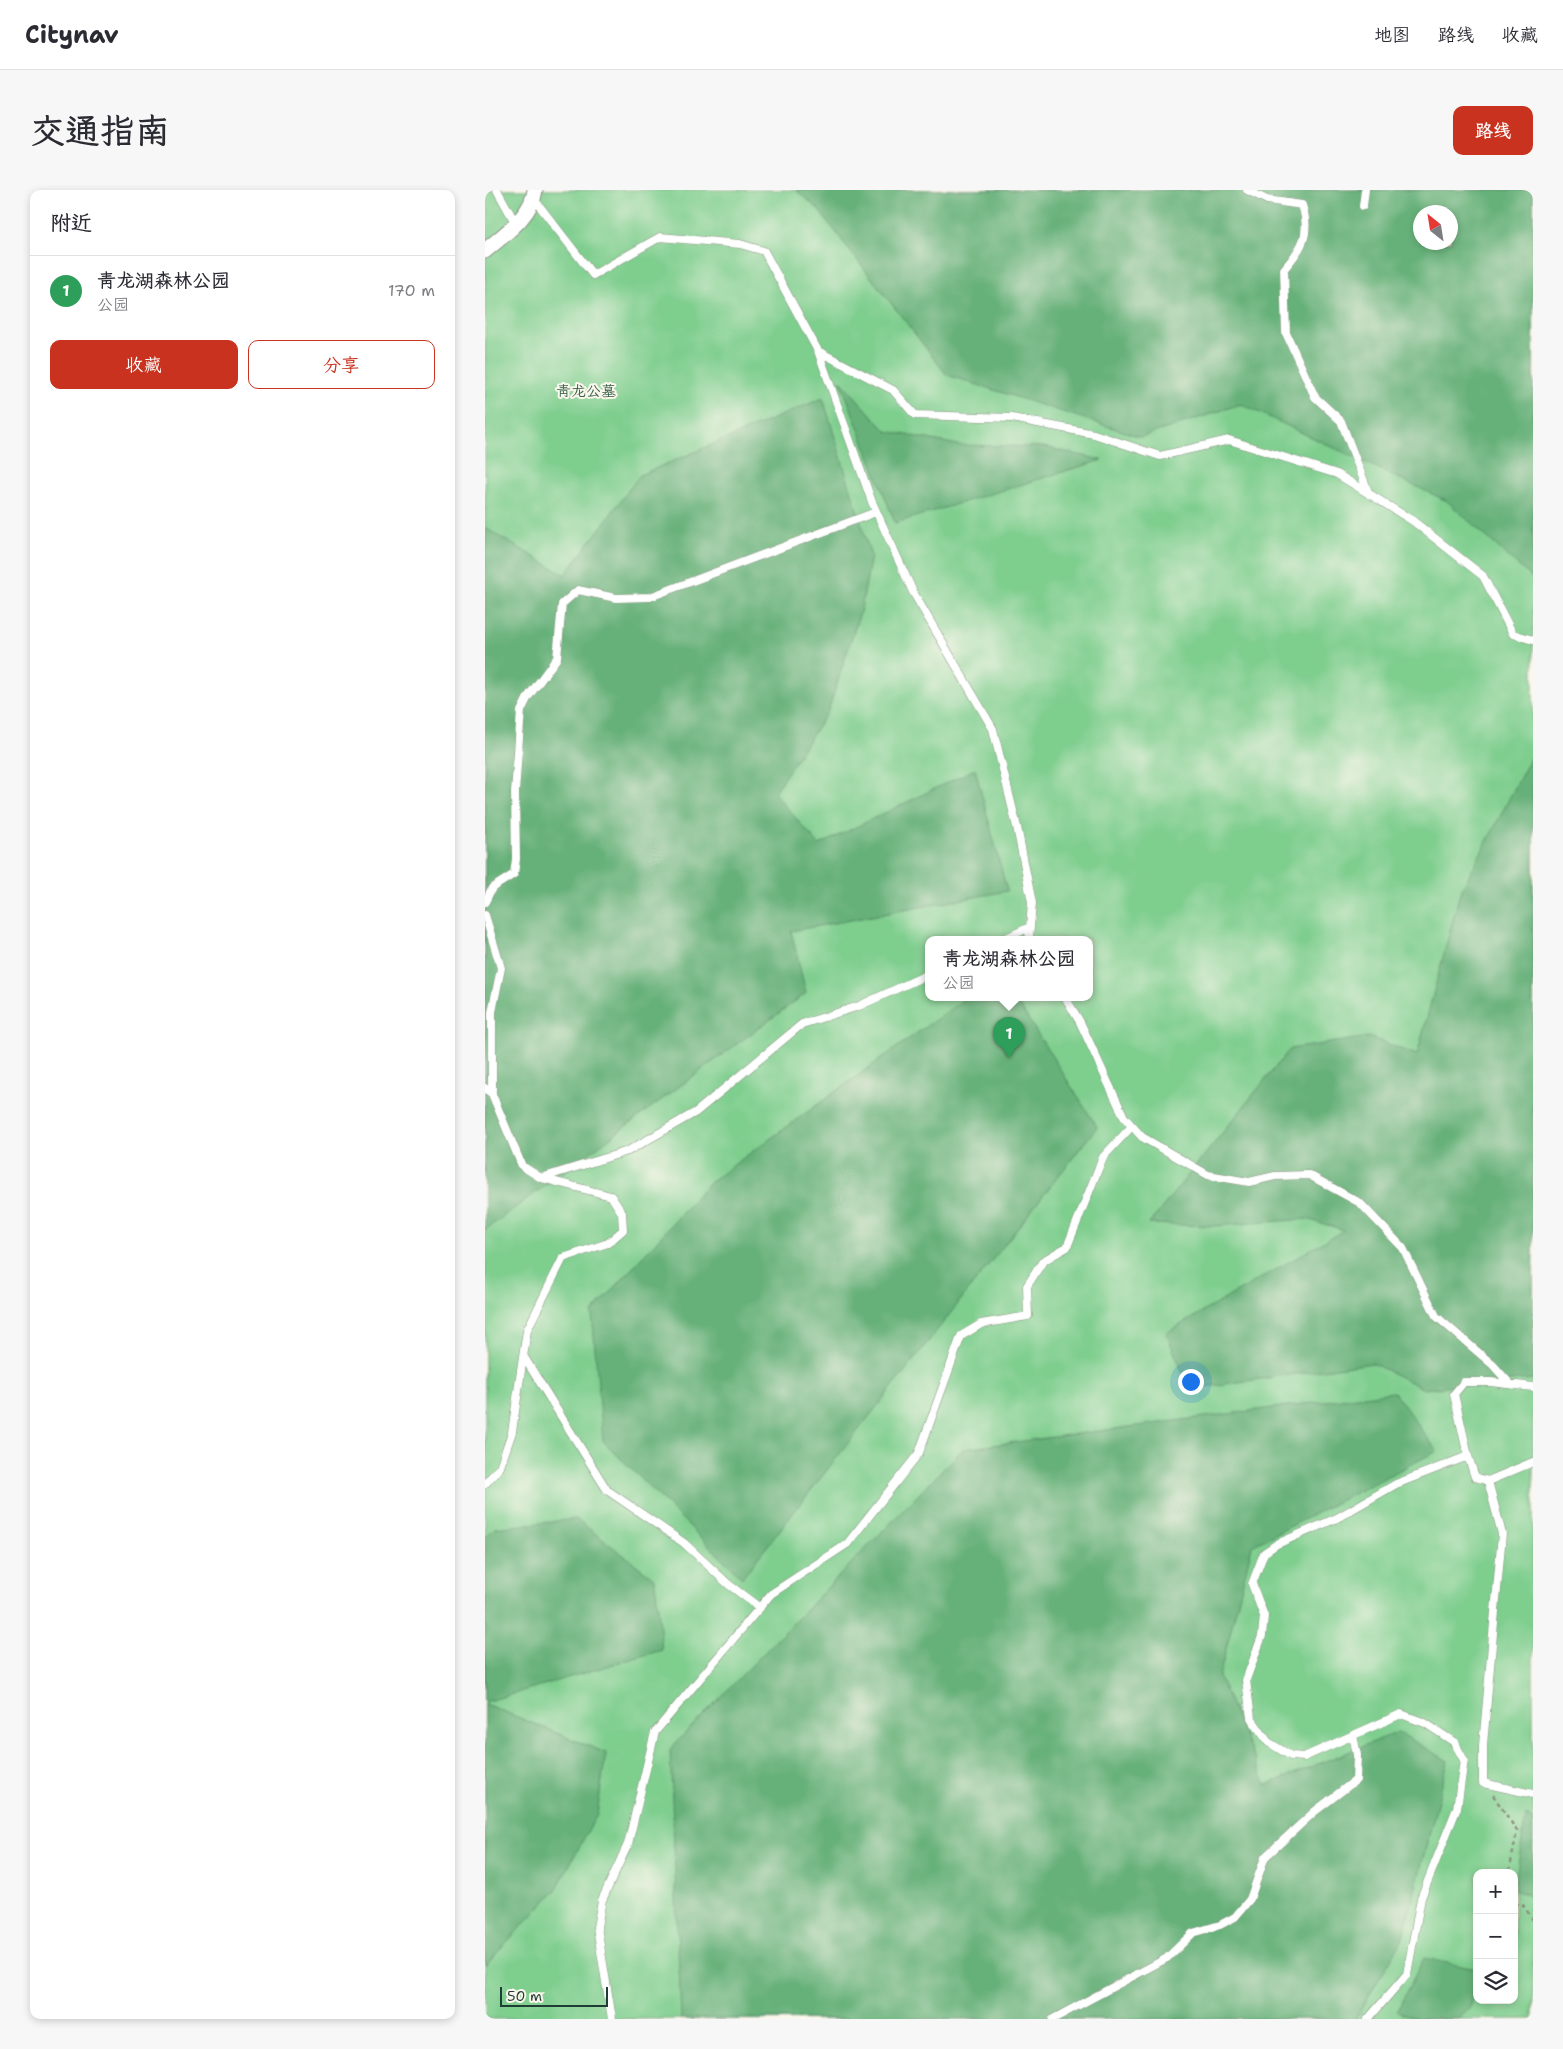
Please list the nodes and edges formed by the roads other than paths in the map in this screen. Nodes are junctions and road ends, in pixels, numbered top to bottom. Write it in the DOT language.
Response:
graph roads {
  1 [pos="497,190"];
  2 [pos="1247,190"];
  3 [pos="1365,190"];
  4 [pos="534,194"];
  5 [pos="1363,206"];
  6 [pos="516,224"];
  7 [pos="485,251"];
  8 [pos="818,351"];
  9 [pos="1369,494"];
  10 [pos="876,512"];
  11 [pos="1533,640"];
  12 [pos="485,902"];
  13 [pos="485,915"];
  14 [pos="1030,927"];
  15 [pos="1010,936"];
  16 [pos="1029,936"];
  17 [pos="925,976"];
  18 [pos="1067,1001"];
  19 [pos="485,1088"];
  20 [pos="492,1094"];
  21 [pos="1132,1126"];
  22 [pos="541,1178"];
  23 [pos="524,1357"];
  24 [pos="1510,1384"];
  25 [pos="1533,1387"];
  26 [pos="1468,1456"];
  27 [pos="1533,1462"];
  28 [pos="1488,1481"];
  29 [pos="485,1484"];
  30 [pos="760,1608"];
  31 [pos="1353,1735"];
  32 [pos="1533,1794"];
  33 [pos="612,2019"];
  34 [pos="1053,2019"];
  35 [pos="1367,2019"];
  1 -- 6 [label="lane"];
  2 -- 9 [label="lane"];
  3 -- 5 [label="lane"];
  4 -- 6 [label="street"];
  4 -- 8 [label="lane"];
  6 -- 7 [label="street"];
  8 -- 9 [label="lane"];
  8 -- 10 [label="lane"];
  9 -- 11 [label="lane"];
  10 -- 12 [label="lane"];
  10 -- 14 [label="lane"];
  13 -- 20 [label="lane"];
  14 -- 15 [label="lane"];
  14 -- 16 [label="lane"];
  17 -- 22 [label="lane"];
  18 -- 21 [label="lane"];
  19 -- 20 [label="lane"];
  20 -- 22 [label="lane"];
  21 -- 24 [label="lane"];
  21 -- 30 [label="lane"];
  22 -- 23 [label="lane"];
  23 -- 29 [label="lane"];
  23 -- 30 [label="lane"];
  24 -- 25 [label="lane"];
  24 -- 26 [label="lane"];
  26 -- 28 [label="lane"];
  26 -- 31 [label="lane"];
  27 -- 28 [label="lane"];
  28 -- 32 [label="lane"];
  30 -- 33 [label="lane"];
  31 -- 34 [label="lane"];
  31 -- 35 [label="lane"];
}
